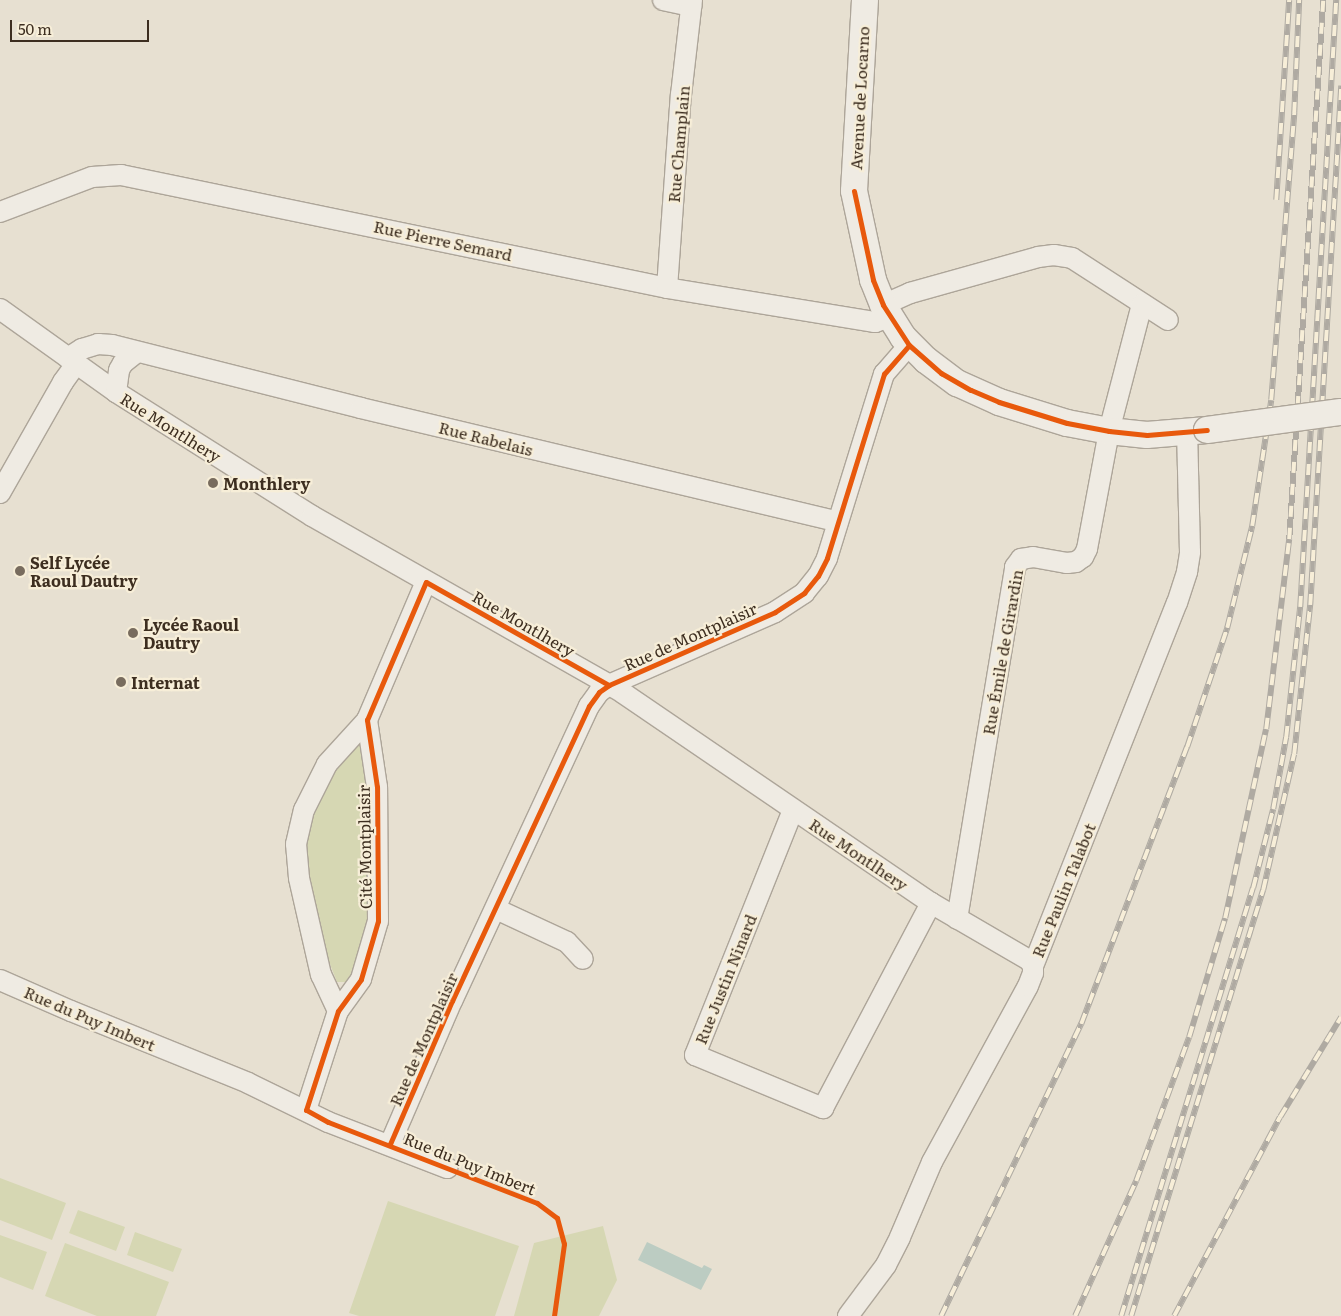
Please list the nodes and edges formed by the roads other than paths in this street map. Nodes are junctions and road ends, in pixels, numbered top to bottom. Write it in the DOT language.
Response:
graph roads {
  1 [pos="663,0"];
  2 [pos="866,0"];
  3 [pos="691,3"];
  4 [pos="0,212"];
  5 [pos="667,288"];
  6 [pos="1142,304"];
  7 [pos="0,309"];
  8 [pos="887,311"];
  9 [pos="1168,320"];
  10 [pos="909,345"];
  11 [pos="136,353"];
  12 [pos="72,361"];
  13 [pos="116,392"];
  14 [pos="1341,412"];
  15 [pos="1109,431"];
  16 [pos="1197,432"];
  17 [pos="0,493"];
  18 [pos="838,522"];
  19 [pos="426,582"];
  20 [pos="609,685"];
  21 [pos="367,720"];
  22 [pos="793,810"];
  23 [pos="931,903"];
  24 [pos="496,909"];
  25 [pos="957,919"];
  26 [pos="583,959"];
  27 [pos="1033,966"];
  28 [pos="0,980"];
  29 [pos="338,1011"];
  30 [pos="306,1110"];
  31 [pos="390,1144"];
  32 [pos="447,1168"];
  33 [pos="848,1316"];
  1 -- 3 [label="street"];
  2 -- 8 [label="street, Avenue de Locarno"];
  3 -- 5 [label="street, Rue Champlain"];
  4 -- 5 [label="street, Rue Pierre Semard"];
  5 -- 8 [label="street, Rue Pierre Semard"];
  6 -- 8 [label="street, Rue Pierre Semard"];
  6 -- 9 [label="street, Rue Pierre Semard"];
  6 -- 15 [label="street, Rue Émile de Girardin"];
  7 -- 12 [label="street, Rue Montlhery"];
  8 -- 10 [label="street, Avenue de Locarno"];
  10 -- 15 [label="street, Avenue de Locarno"];
  10 -- 18 [label="street, Rue de Montplaisir"];
  11 -- 12 [label="street, Rue Rabelais"];
  11 -- 13 [label="street"];
  11 -- 18 [label="street, Rue Rabelais"];
  12 -- 13 [label="street, Rue Montlhery"];
  12 -- 17 [label="street"];
  13 -- 19 [label="street, Rue Montlhery"];
  14 -- 16 [label="street, Avenue de Locarno, bridge"];
  15 -- 16 [label="street, Avenue de Locarno"];
  15 -- 25 [label="street, Rue Émile de Girardin"];
  16 -- 27 [label="street, Rue Paulin Talabot"];
  18 -- 20 [label="street, Rue de Montplaisir"];
  19 -- 20 [label="street, Rue Montlhery"];
  19 -- 21 [label="street"];
  20 -- 22 [label="street, Rue Montlhery"];
  20 -- 24 [label="street, Rue de Montplaisir"];
  21 -- 29 [label="street, Cité Montplaisir"];
  21 -- 29 [label="street"];
  22 -- 23 [label="street, Rue Montlhery"];
  22 -- 23 [label="street, Rue Justin Ninard"];
  23 -- 25 [label="street, Rue Montlhery"];
  24 -- 26 [label="street"];
  24 -- 31 [label="street, Rue de Montplaisir"];
  25 -- 27 [label="street, Rue Montlhery"];
  27 -- 33 [label="street, Rue Paulin Talabot"];
  28 -- 30 [label="street, Rue du Puy Imbert"];
  29 -- 30 [label="street, Cité Montplaisir"];
  30 -- 31 [label="street, Rue du Puy Imbert"];
  31 -- 32 [label="street, Rue du Puy Imbert"];
}
